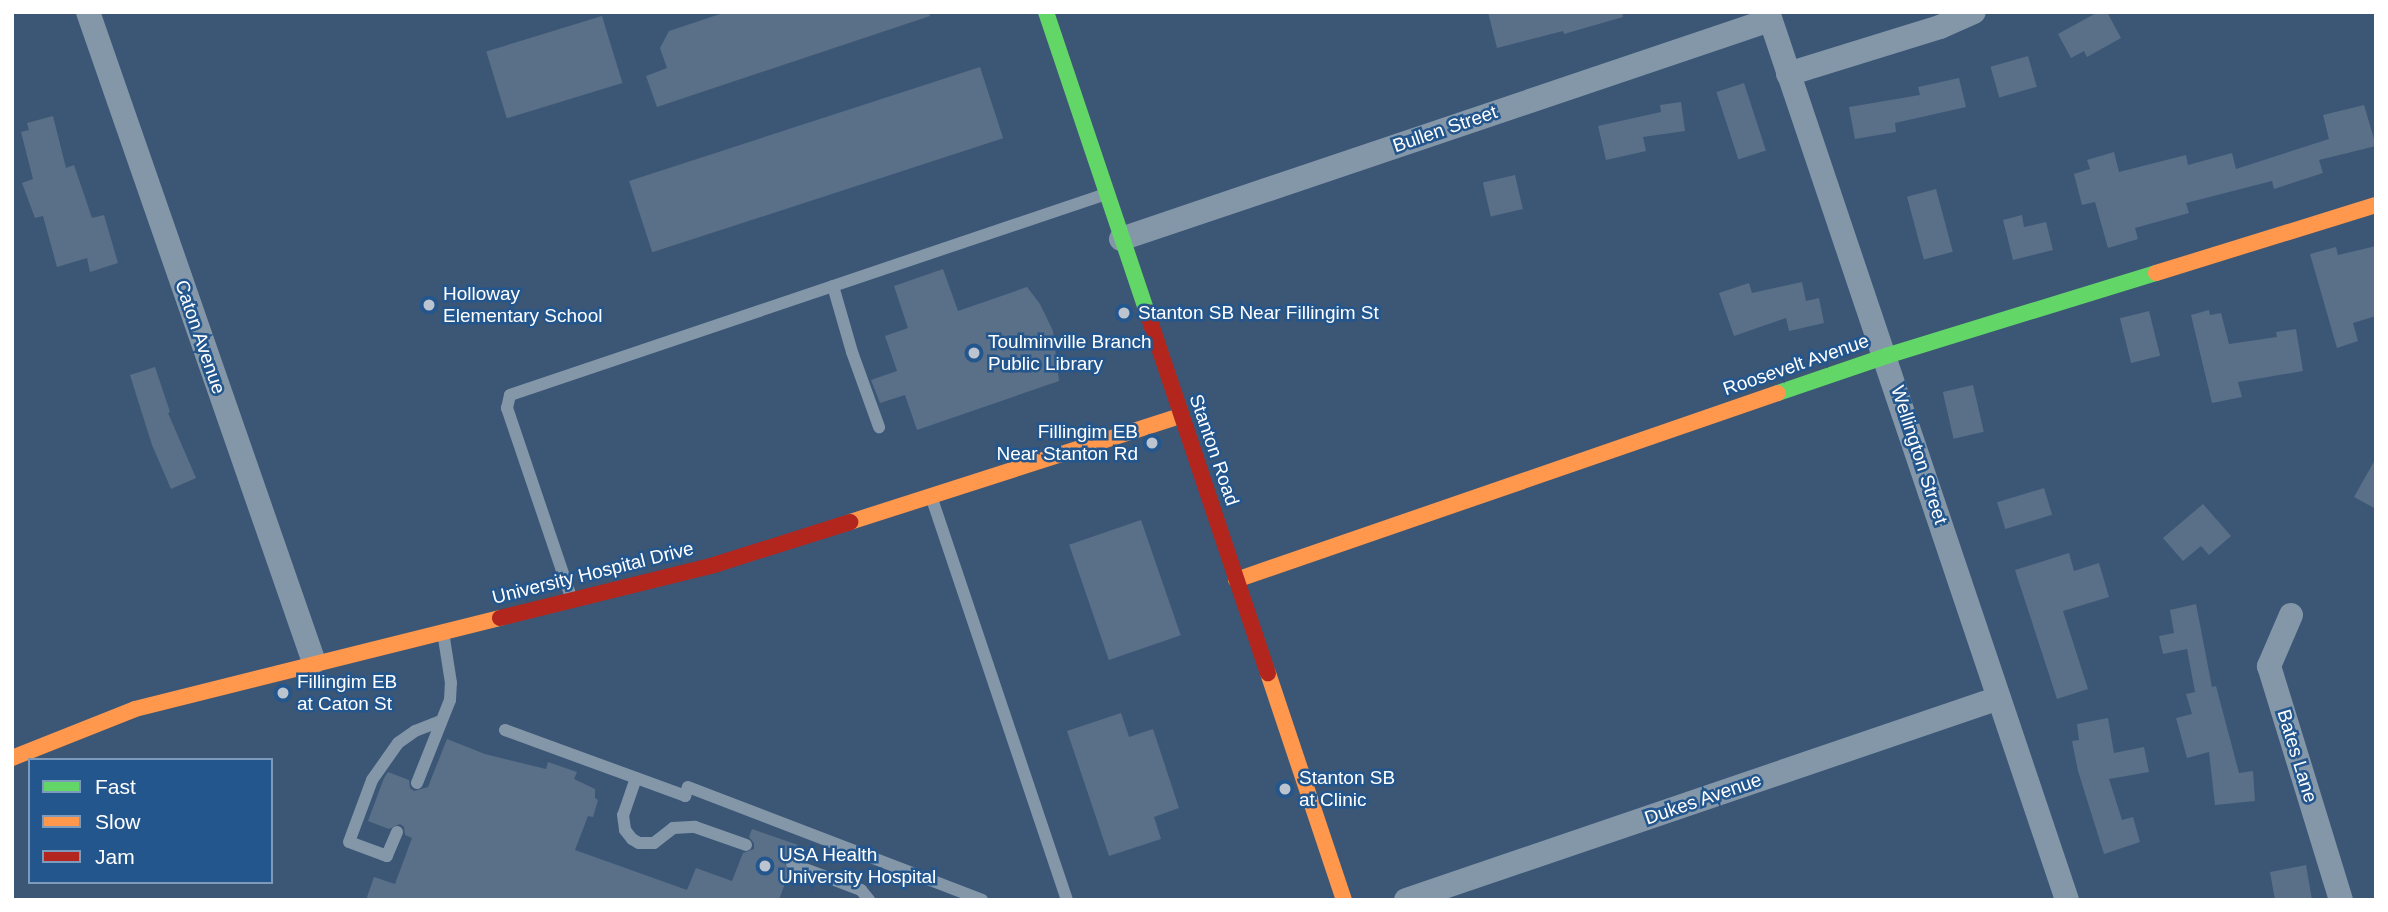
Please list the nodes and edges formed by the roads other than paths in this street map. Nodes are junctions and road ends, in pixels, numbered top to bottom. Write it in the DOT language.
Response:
graph roads {
  1 [pos="88,12"];
  2 [pos="1046,12"];
  3 [pos="1974,12"];
  4 [pos="1769,16"];
  5 [pos="1788,74"];
  6 [pos="1106,194"];
  7 [pos="2376,205"];
  8 [pos="1121,239"];
  9 [pos="833,286"];
  10 [pos="1886,356"];
  11 [pos="1181,416"];
  12 [pos="879,426"];
  13 [pos="930,496"];
  14 [pos="1236,580"];
  15 [pos="572,601"];
  16 [pos="2291,615"];
  17 [pos="443,632"];
  18 [pos="314,662"];
  19 [pos="1999,698"];
  20 [pos="441,721"];
  21 [pos="505,730"];
  22 [pos="12,758"];
  23 [pos="636,778"];
  24 [pos="417,783"];
  25 [pos="397,832"];
  26 [pos="746,845"];
  27 [pos="792,864"];
  28 [pos="869,900"];
  29 [pos="982,900"];
  30 [pos="1067,900"];
  31 [pos="1344,900"];
  32 [pos="1406,900"];
  33 [pos="2067,900"];
  34 [pos="2341,900"];
  1 -- 18 [label="street, Caton Avenue"];
  2 -- 6 [label="street, Stanton Road"];
  3 -- 5 [label="street"];
  4 -- 5 [label="street, Wellington Street"];
  4 -- 8 [label="street, Bullen Street"];
  5 -- 10 [label="street, Wellington Street"];
  6 -- 8 [label="street, Stanton Road"];
  6 -- 9 [label="lane"];
  7 -- 10 [label="street, Roosevelt Avenue"];
  8 -- 11 [label="street, Stanton Road"];
  9 -- 12 [label="lane"];
  9 -- 15 [label="lane"];
  10 -- 14 [label="street, Roosevelt Avenue"];
  10 -- 19 [label="street, Wellington Street"];
  11 -- 13 [label="street, University Hospital Drive"];
  11 -- 14 [label="street, Stanton Road"];
  13 -- 15 [label="street, University Hospital Drive"];
  13 -- 30 [label="lane"];
  14 -- 31 [label="street, Stanton Road"];
  15 -- 17 [label="street, University Hospital Drive"];
  16 -- 34 [label="street, Bates Lane"];
  17 -- 18 [label="street, University Hospital Drive"];
  17 -- 20 [label="lane"];
  18 -- 22 [label="street, University Hospital Drive"];
  19 -- 32 [label="street, Dukes Avenue"];
  19 -- 33 [label="street, Wellington Street"];
  20 -- 24 [label="lane"];
  20 -- 25 [label="lane"];
  21 -- 23 [label="lane"];
  23 -- 26 [label="lane"];
  23 -- 29 [label="lane"];
  27 -- 28 [label="lane"];
}
